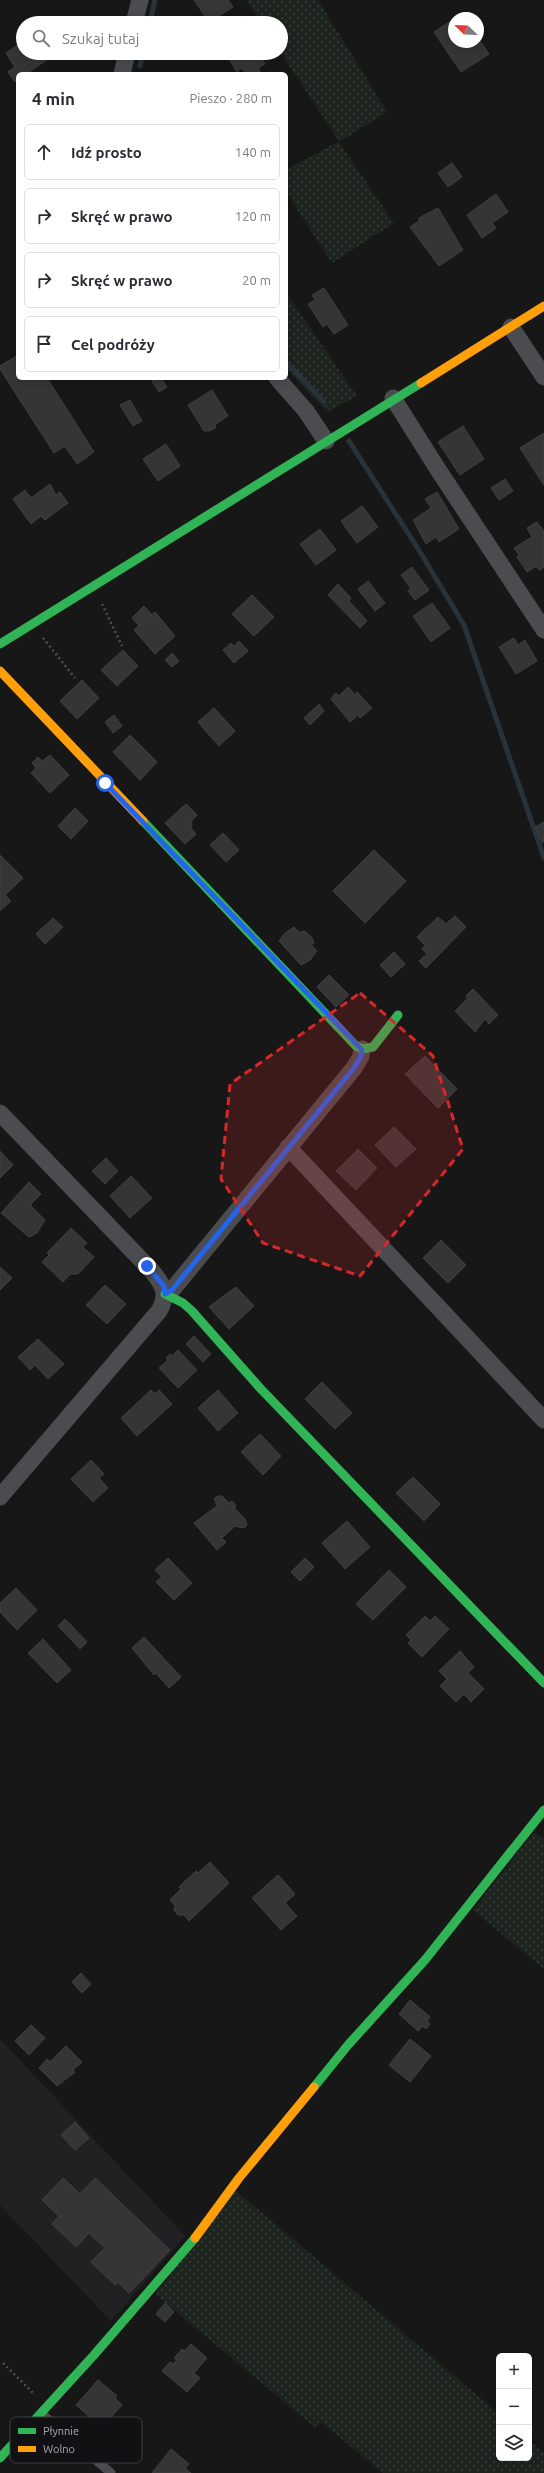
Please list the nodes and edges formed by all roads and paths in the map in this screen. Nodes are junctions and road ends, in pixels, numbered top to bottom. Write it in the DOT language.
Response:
graph roads {
  1 [pos="140,0"];
  2 [pos="136,16"];
  3 [pos="125,60"];
  4 [pos="122,72"];
  5 [pos="544,306"];
  6 [pos="511,327"];
  7 [pos="544,377"];
  8 [pos="279,380"];
  9 [pos="393,398"];
  10 [pos="326,441"];
  11 [pos="89,588"];
  12 [pos="31,625"];
  13 [pos="544,630"];
  14 [pos="0,644"];
  15 [pos="122,646"];
  16 [pos="0,671"];
  17 [pos="75,678"];
  18 [pos="398,1014"];
  19 [pos="362,1050"];
  20 [pos="0,1113"];
  21 [pos="288,1147"];
  22 [pos="165,1294"];
  23 [pos="544,1420"];
  24 [pos="0,1498"];
  25 [pos="544,1683"];
  26 [pos="544,1810"];
  27 [pos="3,2363"];
  28 [pos="44,2410"];
  29 [pos="38,2417"];
  30 [pos="51,2417"];
  31 [pos="10,2447"];
  32 [pos="0,2458"];
  33 [pos="100,2463"];
  34 [pos="111,2473"];
  1 -- 2 [label="street"];
  3 -- 4 [label="street"];
  5 -- 6 [label="street"];
  6 -- 7 [label="street"];
  6 -- 9 [label="street"];
  8 -- 10 [label="street"];
  9 -- 10 [label="street"];
  9 -- 13 [label="street"];
  10 -- 11 [label="street"];
  11 -- 12 [label="street"];
  11 -- 15 [label="path"];
  12 -- 14 [label="street"];
  12 -- 17 [label="path"];
  16 -- 19 [label="street"];
  18 -- 19 [label="street"];
  19 -- 21 [label="street"];
  20 -- 22 [label="street"];
  21 -- 22 [label="street"];
  21 -- 23 [label="street"];
  22 -- 24 [label="street"];
  22 -- 25 [label="street"];
  26 -- 28 [label="street"];
  27 -- 28 [label="path"];
  28 -- 29 [label="street"];
  28 -- 30 [label="lane"];
  31 -- 32 [label="street"];
  33 -- 34 [label="lane"];
}
